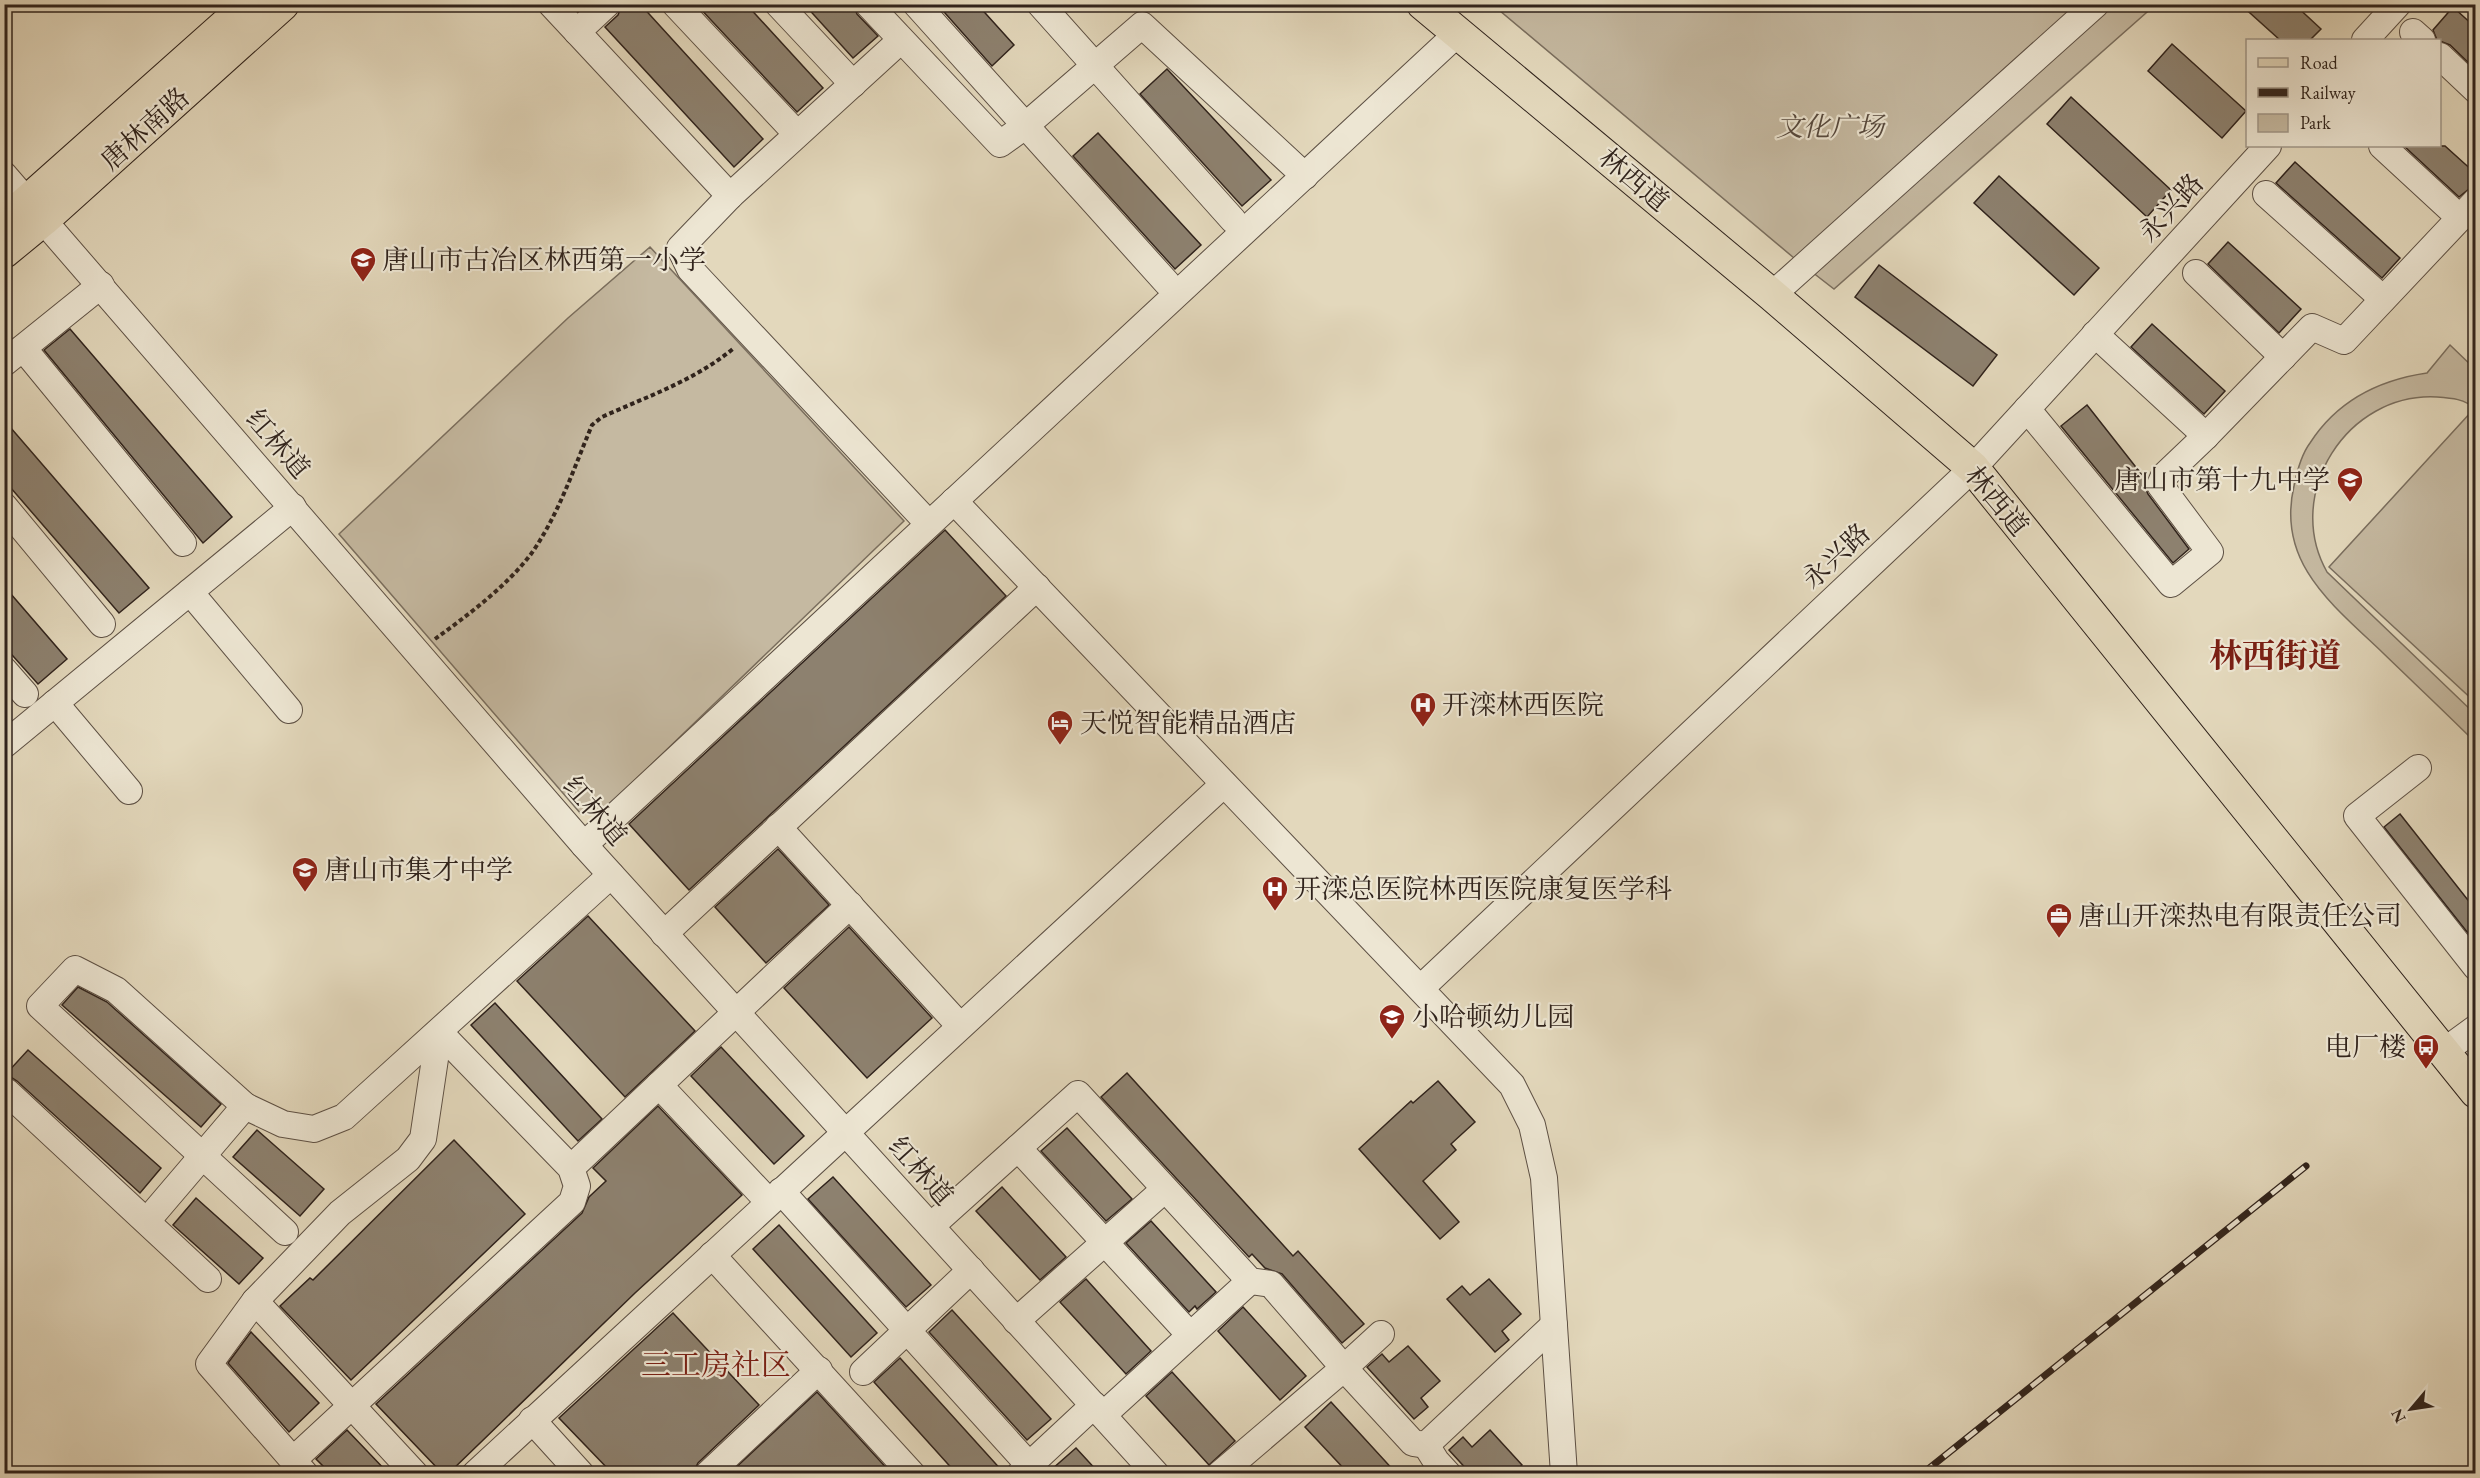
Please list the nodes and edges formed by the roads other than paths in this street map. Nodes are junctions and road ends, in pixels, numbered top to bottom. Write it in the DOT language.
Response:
graph roads {
  1 [pos="249,4"];
  2 [pos="283,4"];
  3 [pos="551,4"];
  4 [pos="607,4"];
  5 [pos="675,4"];
  6 [pos="778,4"];
  7 [pos="868,4"];
  8 [pos="916,4"];
  9 [pos="1040,4"];
  10 [pos="1423,4"];
  11 [pos="2096,4"];
  12 [pos="2398,4"];
  13 [pos="577,32"];
  14 [pos="1458,33"];
  15 [pos="2366,39"];
  16 [pos="902,40"];
  17 [pos="2441,58"];
  18 [pos="1096,67"];
  19 [pos="853,84"];
  20 [pos="2475,90"];
  21 [pos="1025,126"];
  22 [pos="797,134"];
  23 [pos="2267,147"];
  24 [pos="2383,147"];
  25 [pos="4,175"];
  26 [pos="1305,176"];
  27 [pos="2266,194"];
  28 [pos="730,196"];
  29 [pos="2468,209"];
  30 [pos="36,211"];
  31 [pos="1233,220"];
  32 [pos="4,222"];
  33 [pos="4,252"];
  34 [pos="2196,273"];
  35 [pos="1167,283"];
  36 [pos="101,285"];
  37 [pos="1772,295"];
  38 [pos="2383,299"];
  39 [pos="2095,334"];
  40 [pos="14,356"];
  41 [pos="2283,357"];
  42 [pos="2027,409"];
  43 [pos="2206,436"];
  44 [pos="1973,468"];
  45 [pos="954,501"];
  46 [pos="4,506"];
  47 [pos="293,507"];
  48 [pos="929,524"];
  49 [pos="183,543"];
  50 [pos="1037,587"];
  51 [pos="190,592"];
  52 [pos="102,624"];
  53 [pos="4,670"];
  54 [pos="24,694"];
  55 [pos="55,703"];
  56 [pos="289,710"];
  57 [pos="4,745"];
  58 [pos="2418,768"];
  59 [pos="1224,784"];
  60 [pos="129,791"];
  61 [pos="778,827"];
  62 [pos="584,845"];
  63 [pos="610,875"];
  64 [pos="850,905"];
  65 [pos="664,934"];
  66 [pos="2475,967"];
  67 [pos="1421,988"];
  68 [pos="736,1012"];
  69 [pos="960,1026"];
  70 [pos="2475,1028"];
  71 [pos="439,1032"];
  72 [pos="2443,1052"];
  73 [pos="659,1085"];
  74 [pos="7,1092"];
  75 [pos="2475,1092"];
  76 [pos="245,1106"];
  77 [pos="845,1132"];
  78 [pos="1018,1148"];
  79 [pos="203,1155"];
  80 [pos="571,1168"];
  81 [pos="1165,1189"];
  82 [pos="775,1197"];
  83 [pos="147,1221"];
  84 [pos="931,1226"];
  85 [pos="285,1232"];
  86 [pos="1105,1242"];
  87 [pos="712,1255"];
  88 [pos="971,1270"];
  89 [pos="208,1279"];
  90 [pos="1250,1281"];
  91 [pos="255,1301"];
  92 [pos="1016,1321"];
  93 [pos="1554,1325"];
  94 [pos="907,1330"];
  95 [pos="1381,1334"];
  96 [pos="1190,1335"];
  97 [pos="1344,1368"];
  98 [pos="819,1370"];
  99 [pos="863,1372"];
  100 [pos="352,1405"];
  101 [pos="1099,1410"];
  102 [pos="532,1420"];
  103 [pos="1426,1445"];
  104 [pos="299,1467"];
  105 [pos="1029,1471"];
  106 [pos="415,1473"];
  107 [pos="475,1473"];
  108 [pos="581,1473"];
  109 [pos="708,1473"];
  110 [pos="912,1473"];
  111 [pos="1155,1473"];
  112 [pos="1220,1473"];
  113 [pos="1448,1473"];
  114 [pos="1564,1473"];
  1 -- 30 [label="main road, 唐林南路"];
  2 -- 30 [label="main road, 唐林南路"];
  3 -- 13 [label="street"];
  4 -- 13 [label="street"];
  5 -- 22 [label="street"];
  6 -- 19 [label="street"];
  7 -- 16 [label="street"];
  8 -- 21 [label="street"];
  9 -- 18 [label="street"];
  10 -- 14 [label="main road, 林西道"];
  11 -- 37 [label="street"];
  12 -- 15 [label="street"];
  13 -- 28 [label="street"];
  14 -- 26 [label="street"];
  14 -- 37 [label="main road, 林西道"];
  16 -- 19 [label="street"];
  16 -- 21 [label="street"];
  17 -- 20 [label="street"];
  18 -- 21 [label="street"];
  18 -- 26 [label="street"];
  18 -- 31 [label="street"];
  19 -- 22 [label="street"];
  21 -- 35 [label="street"];
  22 -- 28 [label="street"];
  23 -- 39 [label="street, 永兴路"];
  24 -- 29 [label="street"];
  25 -- 30 [label="street, 红林道"];
  26 -- 45 [label="street"];
  27 -- 38 [label="street"];
  28 -- 48 [label="street"];
  29 -- 38 [label="street"];
  30 -- 32 [label="main road, 唐林南路"];
  30 -- 33 [label="main road, 唐林南路"];
  30 -- 36 [label="street, 红林道"];
  34 -- 41 [label="street"];
  36 -- 40 [label="street"];
  36 -- 47 [label="street, 红林道"];
  37 -- 44 [label="main road, 林西道"];
  38 -- 41 [label="street"];
  39 -- 42 [label="street, 永兴路"];
  39 -- 43 [label="street"];
  40 -- 49 [label="street"];
  41 -- 43 [label="street"];
  42 -- 43 [label="street"];
  42 -- 44 [label="street, 永兴路"];
  44 -- 67 [label="street, 永兴路"];
  44 -- 72 [label="main road, 林西道"];
  45 -- 48 [label="street"];
  45 -- 50 [label="street"];
  46 -- 52 [label="street"];
  47 -- 51 [label="street"];
  47 -- 62 [label="street, 红林道"];
  48 -- 62 [label="street"];
  50 -- 59 [label="street"];
  50 -- 61 [label="street"];
  51 -- 55 [label="street"];
  51 -- 56 [label="street"];
  53 -- 54 [label="street"];
  55 -- 57 [label="street"];
  55 -- 60 [label="street"];
  58 -- 66 [label="street"];
  59 -- 67 [label="street"];
  59 -- 69 [label="street"];
  61 -- 64 [label="street"];
  61 -- 65 [label="street"];
  62 -- 63 [label="street, 红林道"];
  63 -- 65 [label="street, 红林道"];
  63 -- 71 [label="street"];
  64 -- 68 [label="street"];
  64 -- 69 [label="street"];
  65 -- 68 [label="street, 红林道"];
  67 -- 93 [label="street"];
  68 -- 73 [label="street"];
  68 -- 77 [label="street, 红林道"];
  69 -- 77 [label="street"];
  70 -- 72 [label="street"];
  71 -- 76 [label="street"];
  71 -- 80 [label="street"];
  71 -- 91 [label="street"];
  72 -- 75 [label="main road, 林西道"];
  73 -- 80 [label="street"];
  73 -- 82 [label="street"];
  74 -- 83 [label="street"];
  76 -- 79 [label="street"];
  76 -- 79 [label="street"];
  77 -- 82 [label="street"];
  77 -- 84 [label="street, 红林道"];
  78 -- 81 [label="street"];
  78 -- 84 [label="street"];
  78 -- 86 [label="street"];
  79 -- 83 [label="street"];
  79 -- 85 [label="street"];
  80 -- 100 [label="street"];
  81 -- 86 [label="street"];
  81 -- 90 [label="street"];
  82 -- 87 [label="street"];
  82 -- 94 [label="street"];
  83 -- 89 [label="street"];
  84 -- 88 [label="street, 红林道"];
  86 -- 92 [label="street"];
  86 -- 96 [label="street"];
  87 -- 98 [label="street"];
  87 -- 102 [label="street"];
  88 -- 92 [label="street, 红林道"];
  88 -- 94 [label="street"];
  90 -- 96 [label="street"];
  90 -- 97 [label="street"];
  91 -- 100 [label="street"];
  91 -- 104 [label="street"];
  92 -- 101 [label="street, 红林道"];
  93 -- 103 [label="street"];
  93 -- 114 [label="street"];
  94 -- 99 [label="street"];
  94 -- 105 [label="street"];
  95 -- 97 [label="street"];
  96 -- 101 [label="street"];
  97 -- 103 [label="street"];
  97 -- 112 [label="street"];
  98 -- 109 [label="street"];
  98 -- 110 [label="street"];
  100 -- 104 [label="street"];
  100 -- 106 [label="street"];
  101 -- 105 [label="street"];
  101 -- 111 [label="street, 红林道"];
  102 -- 107 [label="street"];
  102 -- 108 [label="street"];
  103 -- 113 [label="street"];
}
